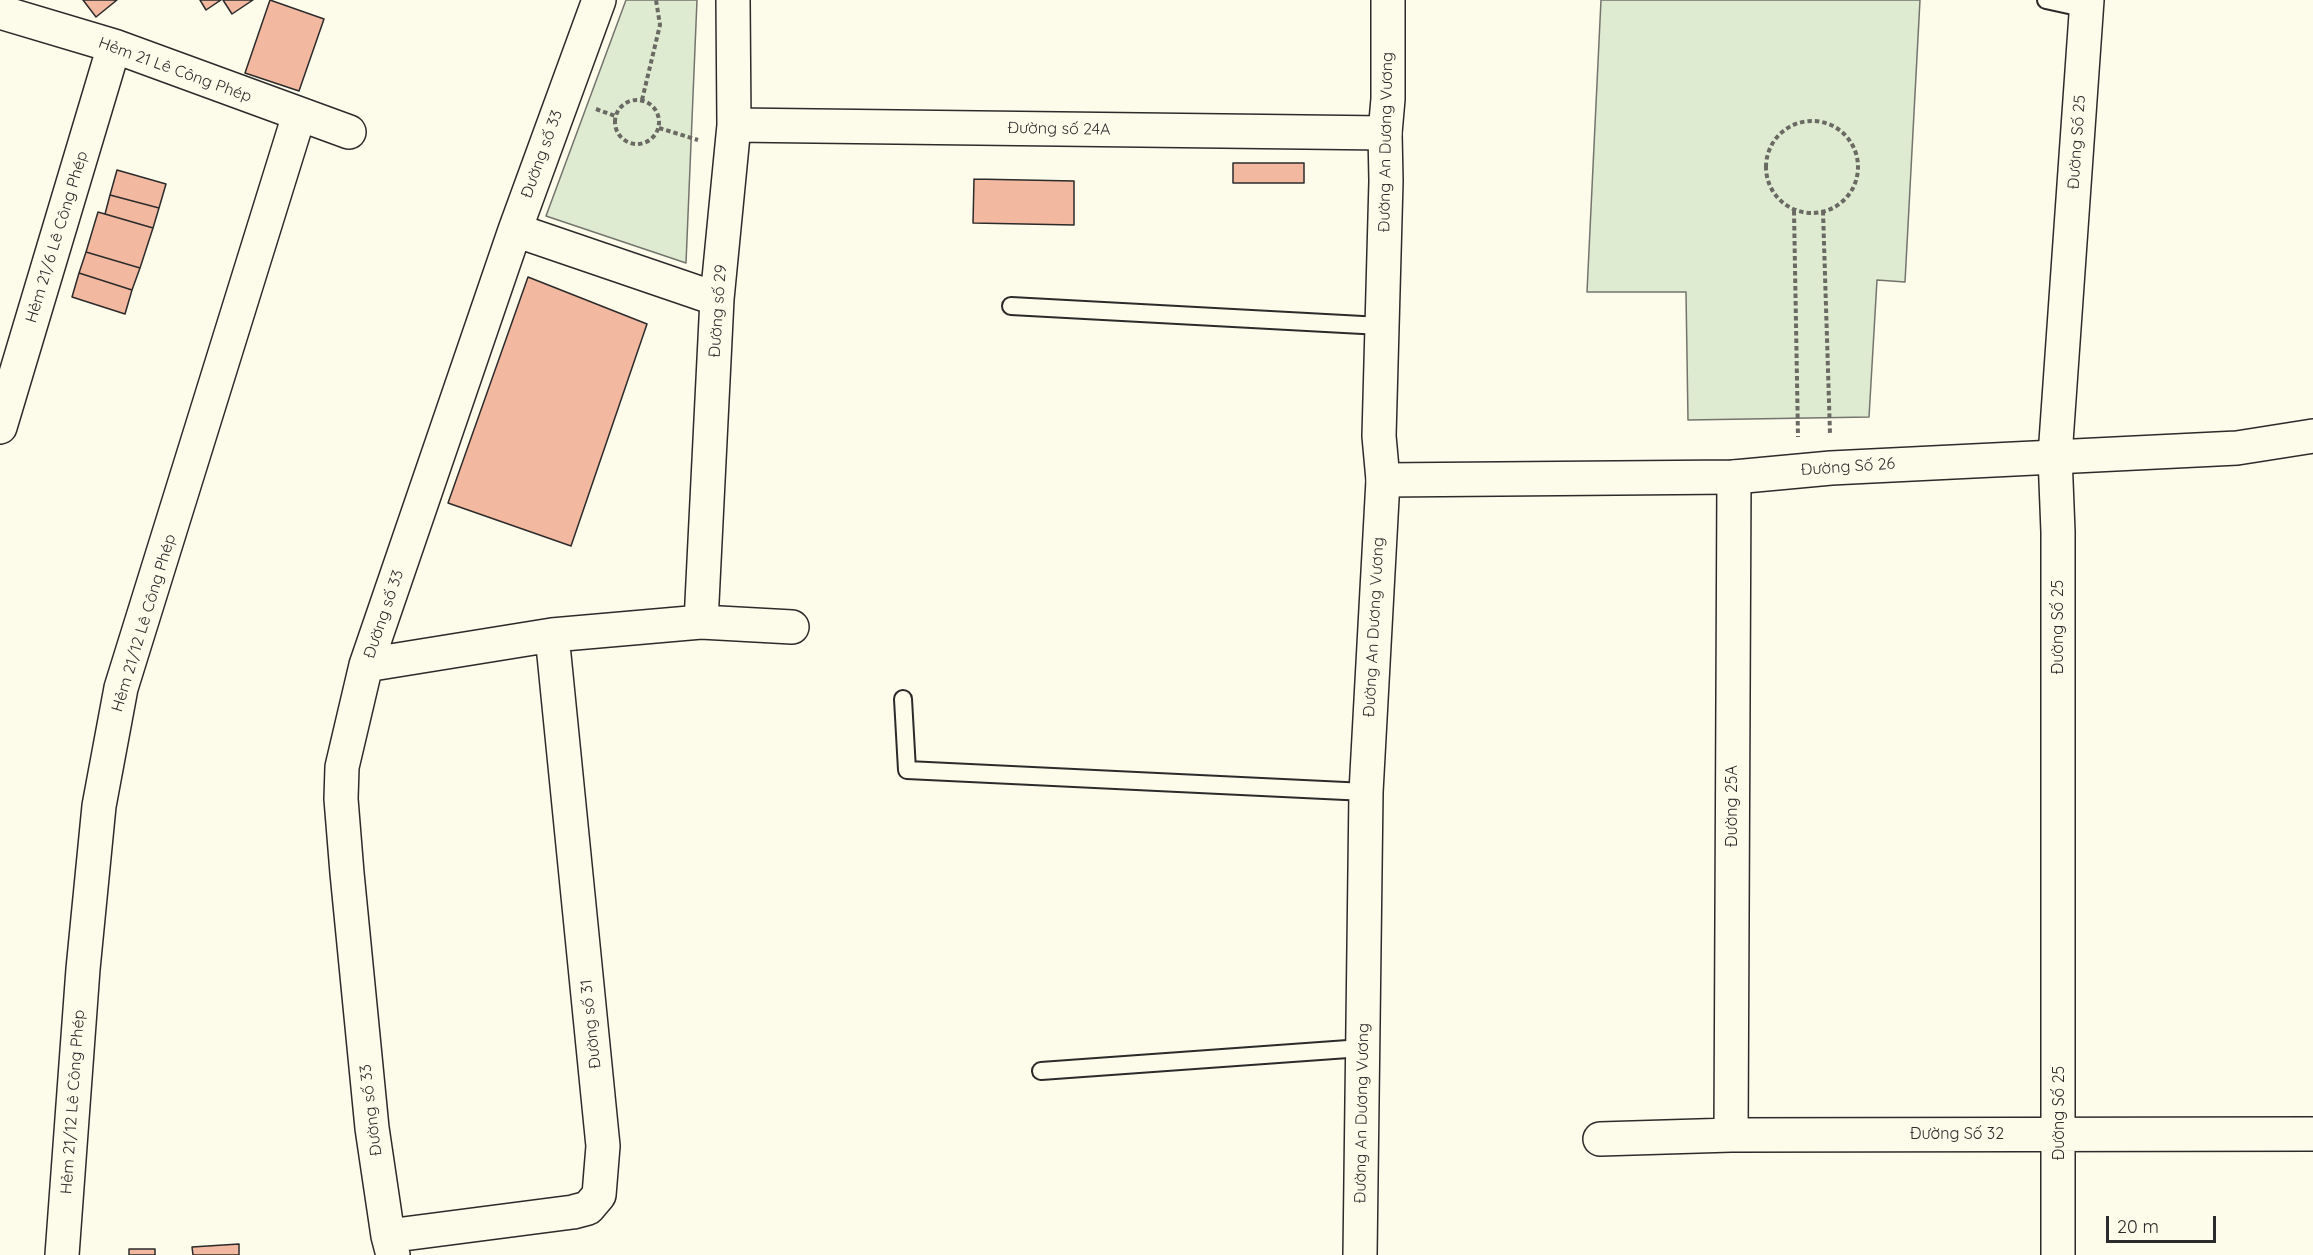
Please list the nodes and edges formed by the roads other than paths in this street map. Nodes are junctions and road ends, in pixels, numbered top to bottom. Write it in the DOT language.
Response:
graph roads {
  1 [pos="599,0"];
  2 [pos="733,0"];
  3 [pos="1388,0"];
  4 [pos="2046,0"];
  5 [pos="2087,4"];
  6 [pos="0,12"];
  7 [pos="114,46"];
  8 [pos="299,115"];
  9 [pos="734,125"];
  10 [pos="349,132"];
  11 [pos="1385,133"];
  12 [pos="515,230"];
  13 [pos="717,300"];
  14 [pos="1011,306"];
  15 [pos="1381,326"];
  16 [pos="0,427"];
  17 [pos="2313,436"];
  18 [pos="2055,456"];
  19 [pos="1734,477"];
  20 [pos="1383,480"];
  21 [pos="701,622"];
  22 [pos="792,627"];
  23 [pos="552,635"];
  24 [pos="366,665"];
  25 [pos="903,699"];
  26 [pos="1366,792"];
  27 [pos="1362,1048"];
  28 [pos="1041,1071"];
  29 [pos="2060,1133"];
  30 [pos="2313,1134"];
  31 [pos="1731,1135"];
  32 [pos="1600,1139"];
  33 [pos="391,1245"];
  34 [pos="62,1255"];
  35 [pos="1360,1255"];
  36 [pos="2058,1255"];
  1 -- 12 [label="street, Đường số 33"];
  2 -- 9 [label="street, Đường số 29"];
  3 -- 11 [label="street, Đường An Dương Vương"];
  4 -- 5 [label="lane"];
  5 -- 18 [label="street, Đường Số 25"];
  6 -- 7 [label="street, Hẻm 21 Lê Công Phép"];
  7 -- 8 [label="street, Hẻm 21 Lê Công Phép"];
  7 -- 16 [label="street, Hẻm 21/6 Lê Công Phép"];
  8 -- 10 [label="street, Hẻm 21 Lê Công Phép"];
  8 -- 34 [label="street, Hẻm 21/12 Lê Công Phép"];
  9 -- 11 [label="street, Đường số 24A"];
  9 -- 13 [label="street, Đường số 29"];
  11 -- 15 [label="street, Đường An Dương Vương"];
  12 -- 13 [label="street"];
  12 -- 24 [label="street, Đường số 33"];
  13 -- 21 [label="street, Đường số 29"];
  14 -- 15 [label="lane"];
  15 -- 20 [label="street, Đường An Dương Vương"];
  17 -- 18 [label="street, Đường Số 26"];
  18 -- 19 [label="street, Đường Số 26"];
  18 -- 29 [label="street, Đường Số 25"];
  19 -- 20 [label="street, Đường Số 26"];
  19 -- 31 [label="street, Đường 25A"];
  20 -- 26 [label="street, Đường An Dương Vương"];
  21 -- 22 [label="street"];
  21 -- 23 [label="street"];
  23 -- 24 [label="street"];
  23 -- 33 [label="street, Đường số 31"];
  24 -- 33 [label="street, Đường số 33"];
  25 -- 26 [label="lane"];
  26 -- 27 [label="street, Đường An Dương Vương"];
  27 -- 28 [label="lane"];
  27 -- 35 [label="street, Đường An Dương Vương"];
  29 -- 30 [label="street, Đường Số 32"];
  29 -- 31 [label="street, Đường Số 32"];
  29 -- 36 [label="street, Đường Số 25"];
  31 -- 32 [label="street, Đường Số 32"];
}
